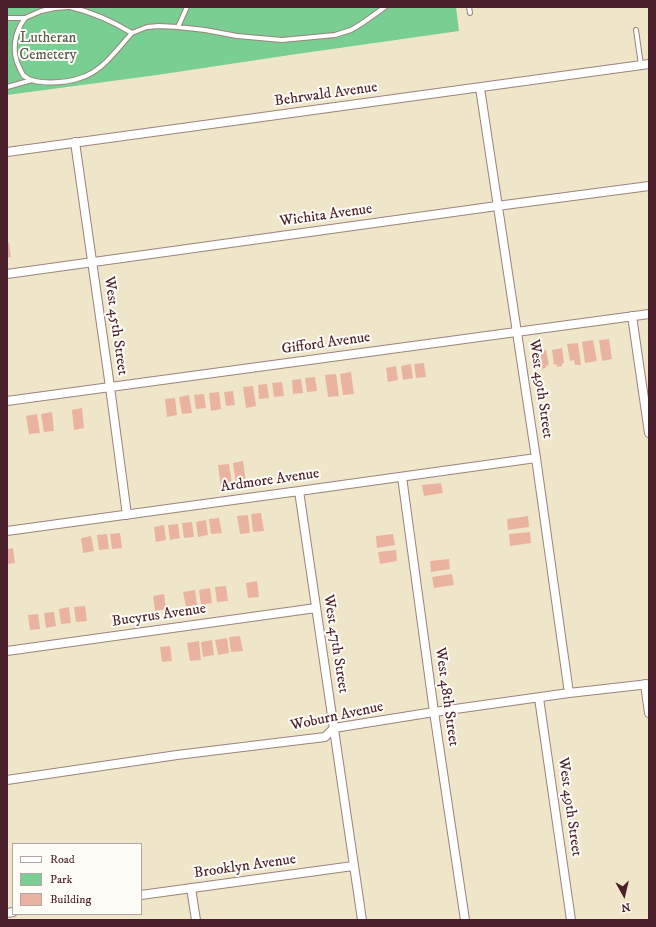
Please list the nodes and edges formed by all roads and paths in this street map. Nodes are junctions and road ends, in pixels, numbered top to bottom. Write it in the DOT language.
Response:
graph roads {
  1 [pos="34,7"];
  2 [pos="69,7"];
  3 [pos="187,7"];
  4 [pos="384,7"];
  5 [pos="469,7"];
  6 [pos="470,13"];
  7 [pos="35,14"];
  8 [pos="7,18"];
  9 [pos="25,18"];
  10 [pos="178,27"];
  11 [pos="636,30"];
  12 [pos="132,33"];
  13 [pos="645,65"];
  14 [pos="32,80"];
  15 [pos="7,87"];
  16 [pos="480,88"];
  17 [pos="75,142"];
  18 [pos="7,152"];
  19 [pos="649,186"];
  20 [pos="497,206"];
  21 [pos="92,263"];
  22 [pos="7,274"];
  23 [pos="649,314"];
  24 [pos="632,316"];
  25 [pos="517,332"];
  26 [pos="110,387"];
  27 [pos="7,401"];
  28 [pos="649,433"];
  29 [pos="536,458"];
  30 [pos="402,477"];
  31 [pos="298,491"];
  32 [pos="127,515"];
  33 [pos="7,530"];
  34 [pos="316,608"];
  35 [pos="7,651"];
  36 [pos="647,684"];
  37 [pos="570,694"];
  38 [pos="539,698"];
  39 [pos="434,712"];
  40 [pos="649,713"];
  41 [pos="334,728"];
  42 [pos="7,780"];
  43 [pos="353,866"];
  44 [pos="191,888"];
  45 [pos="142,895"];
  46 [pos="196,920"];
  47 [pos="362,920"];
  48 [pos="465,920"];
  49 [pos="571,920"];
  1 -- 7 [label="lane"];
  2 -- 7 [label="lane"];
  2 -- 12 [label="lane"];
  3 -- 10 [label="lane"];
  4 -- 10 [label="lane"];
  5 -- 6 [label="lane"];
  7 -- 9 [label="lane"];
  8 -- 9 [label="lane"];
  9 -- 14 [label="lane"];
  10 -- 12 [label="lane"];
  11 -- 13 [label="lane"];
  12 -- 14 [label="lane"];
  13 -- 16 [label="street, Behrwald Avenue"];
  14 -- 15 [label="lane"];
  16 -- 17 [label="street, Behrwald Avenue"];
  16 -- 20 [label="street, West 49th Street"];
  17 -- 18 [label="street, Behrwald Avenue"];
  17 -- 21 [label="street, West 45th Street"];
  19 -- 20 [label="street, Wichita Avenue"];
  20 -- 21 [label="street, Wichita Avenue"];
  20 -- 25 [label="street, West 49th Street"];
  21 -- 22 [label="street, Wichita Avenue"];
  21 -- 26 [label="street, West 45th Street"];
  23 -- 24 [label="street, Gifford Avenue"];
  24 -- 25 [label="street, Gifford Avenue"];
  24 -- 28 [label="street"];
  25 -- 26 [label="street, Gifford Avenue"];
  25 -- 29 [label="street, West 49th Street"];
  26 -- 27 [label="street, Gifford Avenue"];
  26 -- 32 [label="street, West 45th Street"];
  29 -- 30 [label="street, Ardmore Avenue"];
  29 -- 37 [label="street, West 49th Street"];
  30 -- 31 [label="street, Ardmore Avenue"];
  30 -- 39 [label="street, West 48th Street"];
  31 -- 32 [label="street, Ardmore Avenue"];
  31 -- 34 [label="street, West 47th Street"];
  32 -- 33 [label="street, Ardmore Avenue"];
  34 -- 35 [label="street, Bucyrus Avenue"];
  34 -- 41 [label="street, West 47th Street"];
  36 -- 37 [label="street, Woburn Avenue"];
  36 -- 40 [label="street"];
  37 -- 38 [label="street, Woburn Avenue"];
  38 -- 39 [label="street, Woburn Avenue"];
  38 -- 49 [label="street, West 49th Street"];
  39 -- 41 [label="street, Woburn Avenue"];
  39 -- 48 [label="street, West 48th Street"];
  41 -- 42 [label="street, Woburn Avenue"];
  41 -- 43 [label="street, West 47th Street"];
  43 -- 44 [label="street, Brooklyn Avenue"];
  43 -- 47 [label="street, West 47th Street"];
  44 -- 45 [label="street, Brooklyn Avenue"];
  44 -- 46 [label="street"];
}
